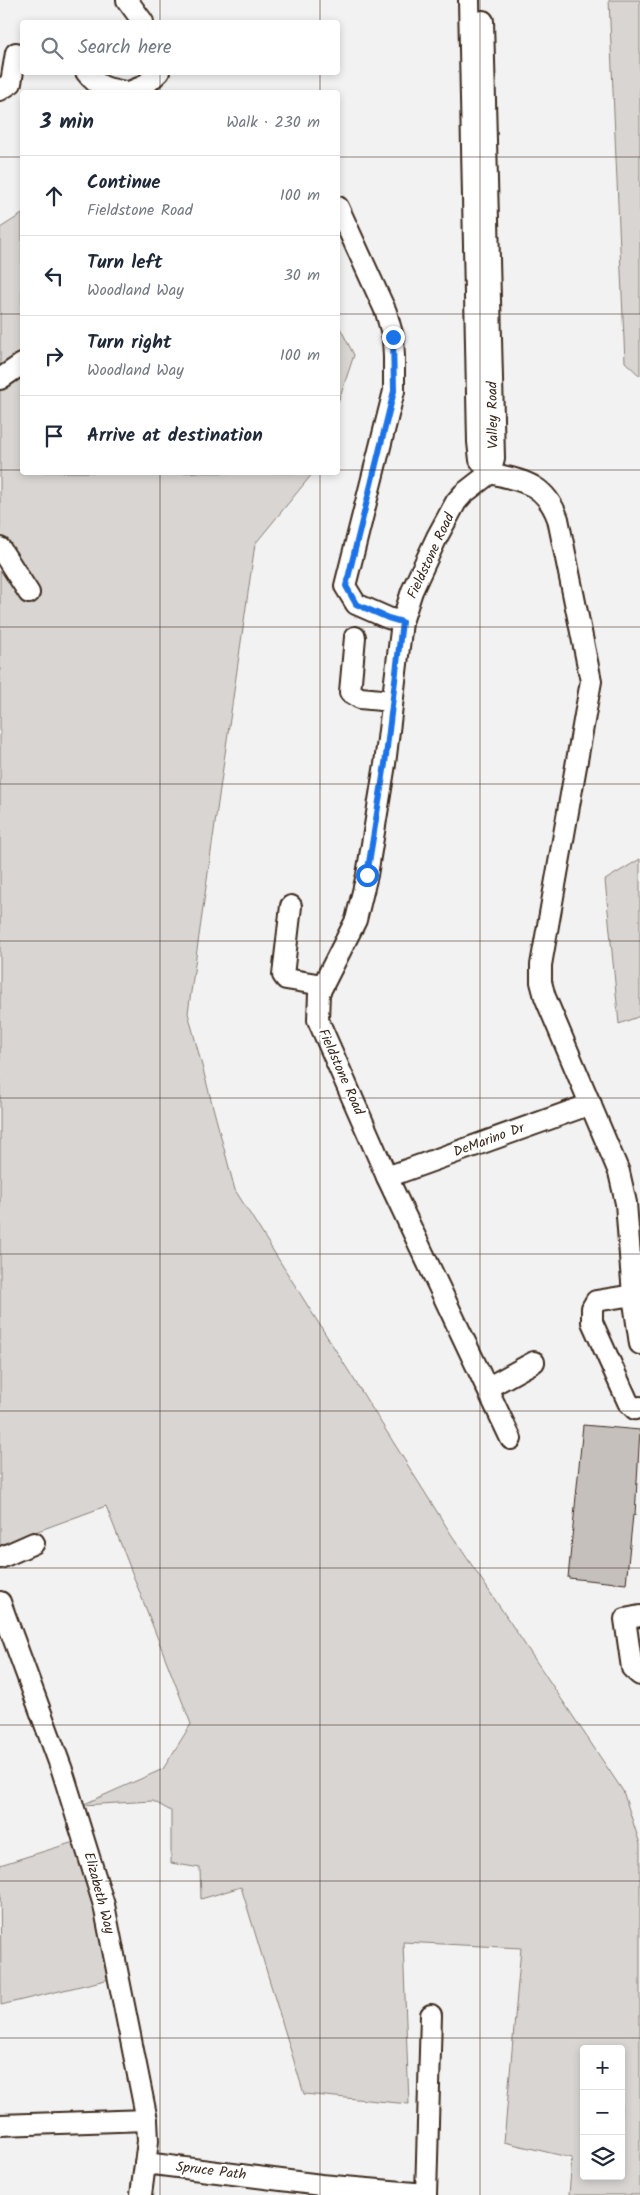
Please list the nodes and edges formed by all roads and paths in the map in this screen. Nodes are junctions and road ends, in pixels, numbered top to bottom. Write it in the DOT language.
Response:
graph roads {
  1 [pos="127,0"];
  2 [pos="469,0"];
  3 [pos="483,0"];
  4 [pos="142,20"];
  5 [pos="13,53"];
  6 [pos="88,75"];
  7 [pos="156,75"];
  8 [pos="0,90"];
  9 [pos="114,90"];
  10 [pos="133,90"];
  11 [pos="340,212"];
  12 [pos="20,365"];
  13 [pos="0,379"];
  14 [pos="490,473"];
  15 [pos="0,548"];
  16 [pos="29,593"];
  17 [pos="402,622"];
  18 [pos="355,637"];
  19 [pos="392,701"];
  20 [pos="291,906"];
  21 [pos="323,985"];
  22 [pos="591,1104"];
  23 [pos="387,1177"];
  24 [pos="633,1296"];
  25 [pos="640,1344"];
  26 [pos="534,1362"];
  27 [pos="486,1388"];
  28 [pos="640,1407"];
  29 [pos="511,1439"];
  30 [pos="34,1543"];
  31 [pos="0,1558"];
  32 [pos="0,1602"];
  33 [pos="640,1616"];
  34 [pos="640,1675"];
  35 [pos="431,2015"];
  36 [pos="147,2120"];
  37 [pos="0,2125"];
  38 [pos="145,2162"];
  39 [pos="321,2190"];
  40 [pos="141,2195"];
  41 [pos="426,2195"];
  1 -- 4 [label="street"];
  2 -- 14 [label="street, Valley Road"];
  3 -- 14 [label="street, Valley Road"];
  5 -- 8 [label="street"];
  6 -- 9 [label="street"];
  7 -- 10 [label="street"];
  11 -- 17 [label="street"];
  12 -- 13 [label="street"];
  14 -- 17 [label="street, Fieldstone Road"];
  14 -- 22 [label="street"];
  15 -- 16 [label="street"];
  17 -- 19 [label="street, Fieldstone Road"];
  18 -- 19 [label="street"];
  19 -- 21 [label="street, Fieldstone Road"];
  20 -- 21 [label="street"];
  21 -- 23 [label="street, Fieldstone Road"];
  22 -- 23 [label="street, DeMarino Dr"];
  22 -- 24 [label="street"];
  23 -- 27 [label="street, Fieldstone Road"];
  24 -- 25 [label="street"];
  24 -- 28 [label="street"];
  26 -- 27 [label="street"];
  27 -- 29 [label="street, Fieldstone Road"];
  30 -- 31 [label="street"];
  32 -- 36 [label="street, Elizabeth Way"];
  33 -- 34 [label="street"];
  35 -- 41 [label="street"];
  36 -- 37 [label="street"];
  36 -- 38 [label="street, Elizabeth Way"];
  38 -- 39 [label="street, Spruce Path"];
  38 -- 40 [label="street, Elizabeth Way"];
  39 -- 41 [label="street, Spruce Path"];
}
